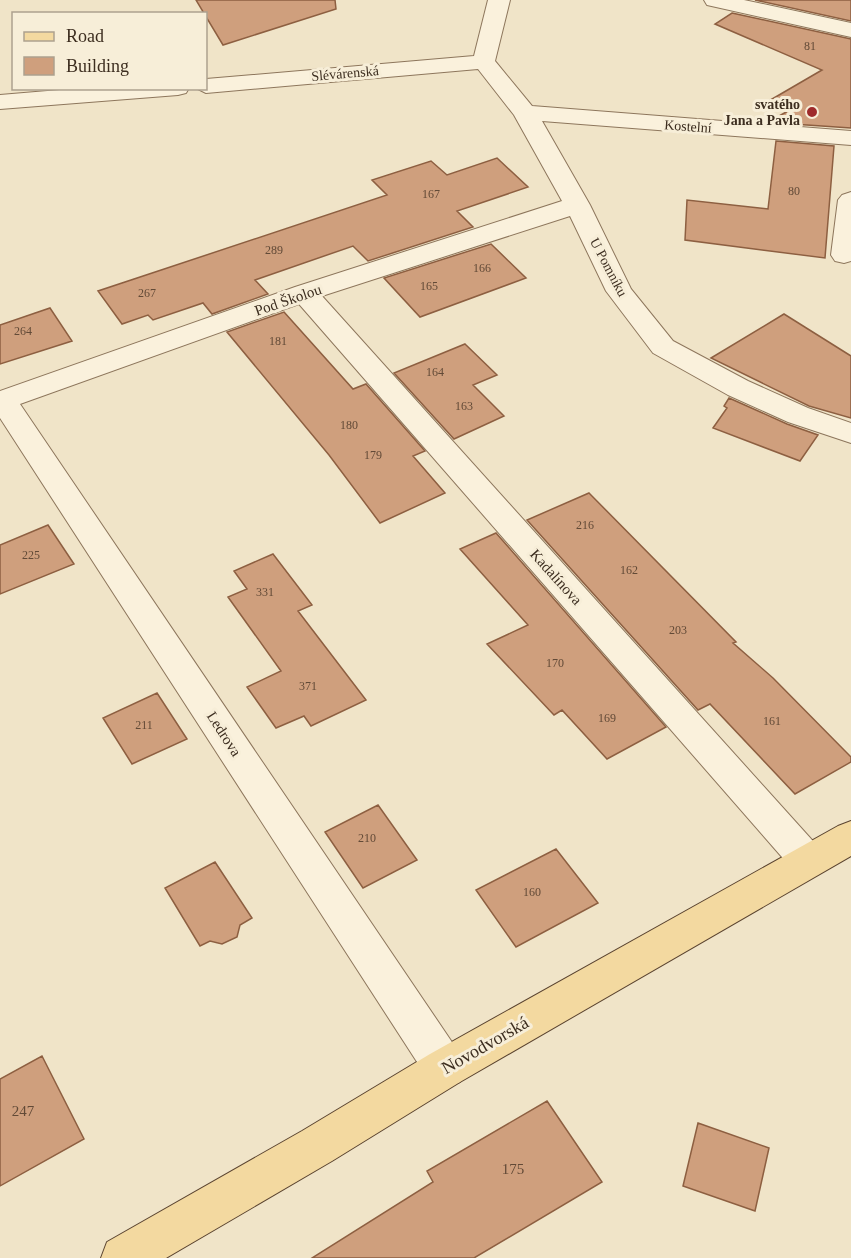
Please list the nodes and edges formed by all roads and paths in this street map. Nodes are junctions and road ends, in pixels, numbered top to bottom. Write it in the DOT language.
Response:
graph roads {
  1 [pos="499,0"];
  2 [pos="715,0"];
  3 [pos="851,30"];
  4 [pos="484,62"];
  5 [pos="207,86"];
  6 [pos="153,90"];
  7 [pos="0,102"];
  8 [pos="525,113"];
  9 [pos="851,138"];
  10 [pos="851,200"];
  11 [pos="577,205"];
  12 [pos="844,255"];
  13 [pos="304,293"];
  14 [pos="1,401"];
  15 [pos="851,433"];
  16 [pos="851,837"];
  17 [pos="808,861"];
  18 [pos="445,1068"];
  19 [pos="123,1258"];
  1 -- 4 [label="street"];
  2 -- 3 [label="street"];
  4 -- 5 [label="street, Slévárenská"];
  4 -- 8 [label="street, U Pomníku"];
  6 -- 7 [label="street"];
  8 -- 9 [label="street, Kostelní"];
  8 -- 11 [label="street, U Pomníku"];
  10 -- 12 [label="street"];
  11 -- 13 [label="street, Pod Školou"];
  11 -- 15 [label="street, U Pomníku"];
  13 -- 14 [label="street, Pod Školou"];
  13 -- 17 [label="street, Kadalínova"];
  14 -- 18 [label="street, Ledrova"];
  16 -- 17 [label="main road, Novodvorská"];
  17 -- 18 [label="main road, Novodvorská"];
  18 -- 19 [label="main road, Novodvorská"];
}
